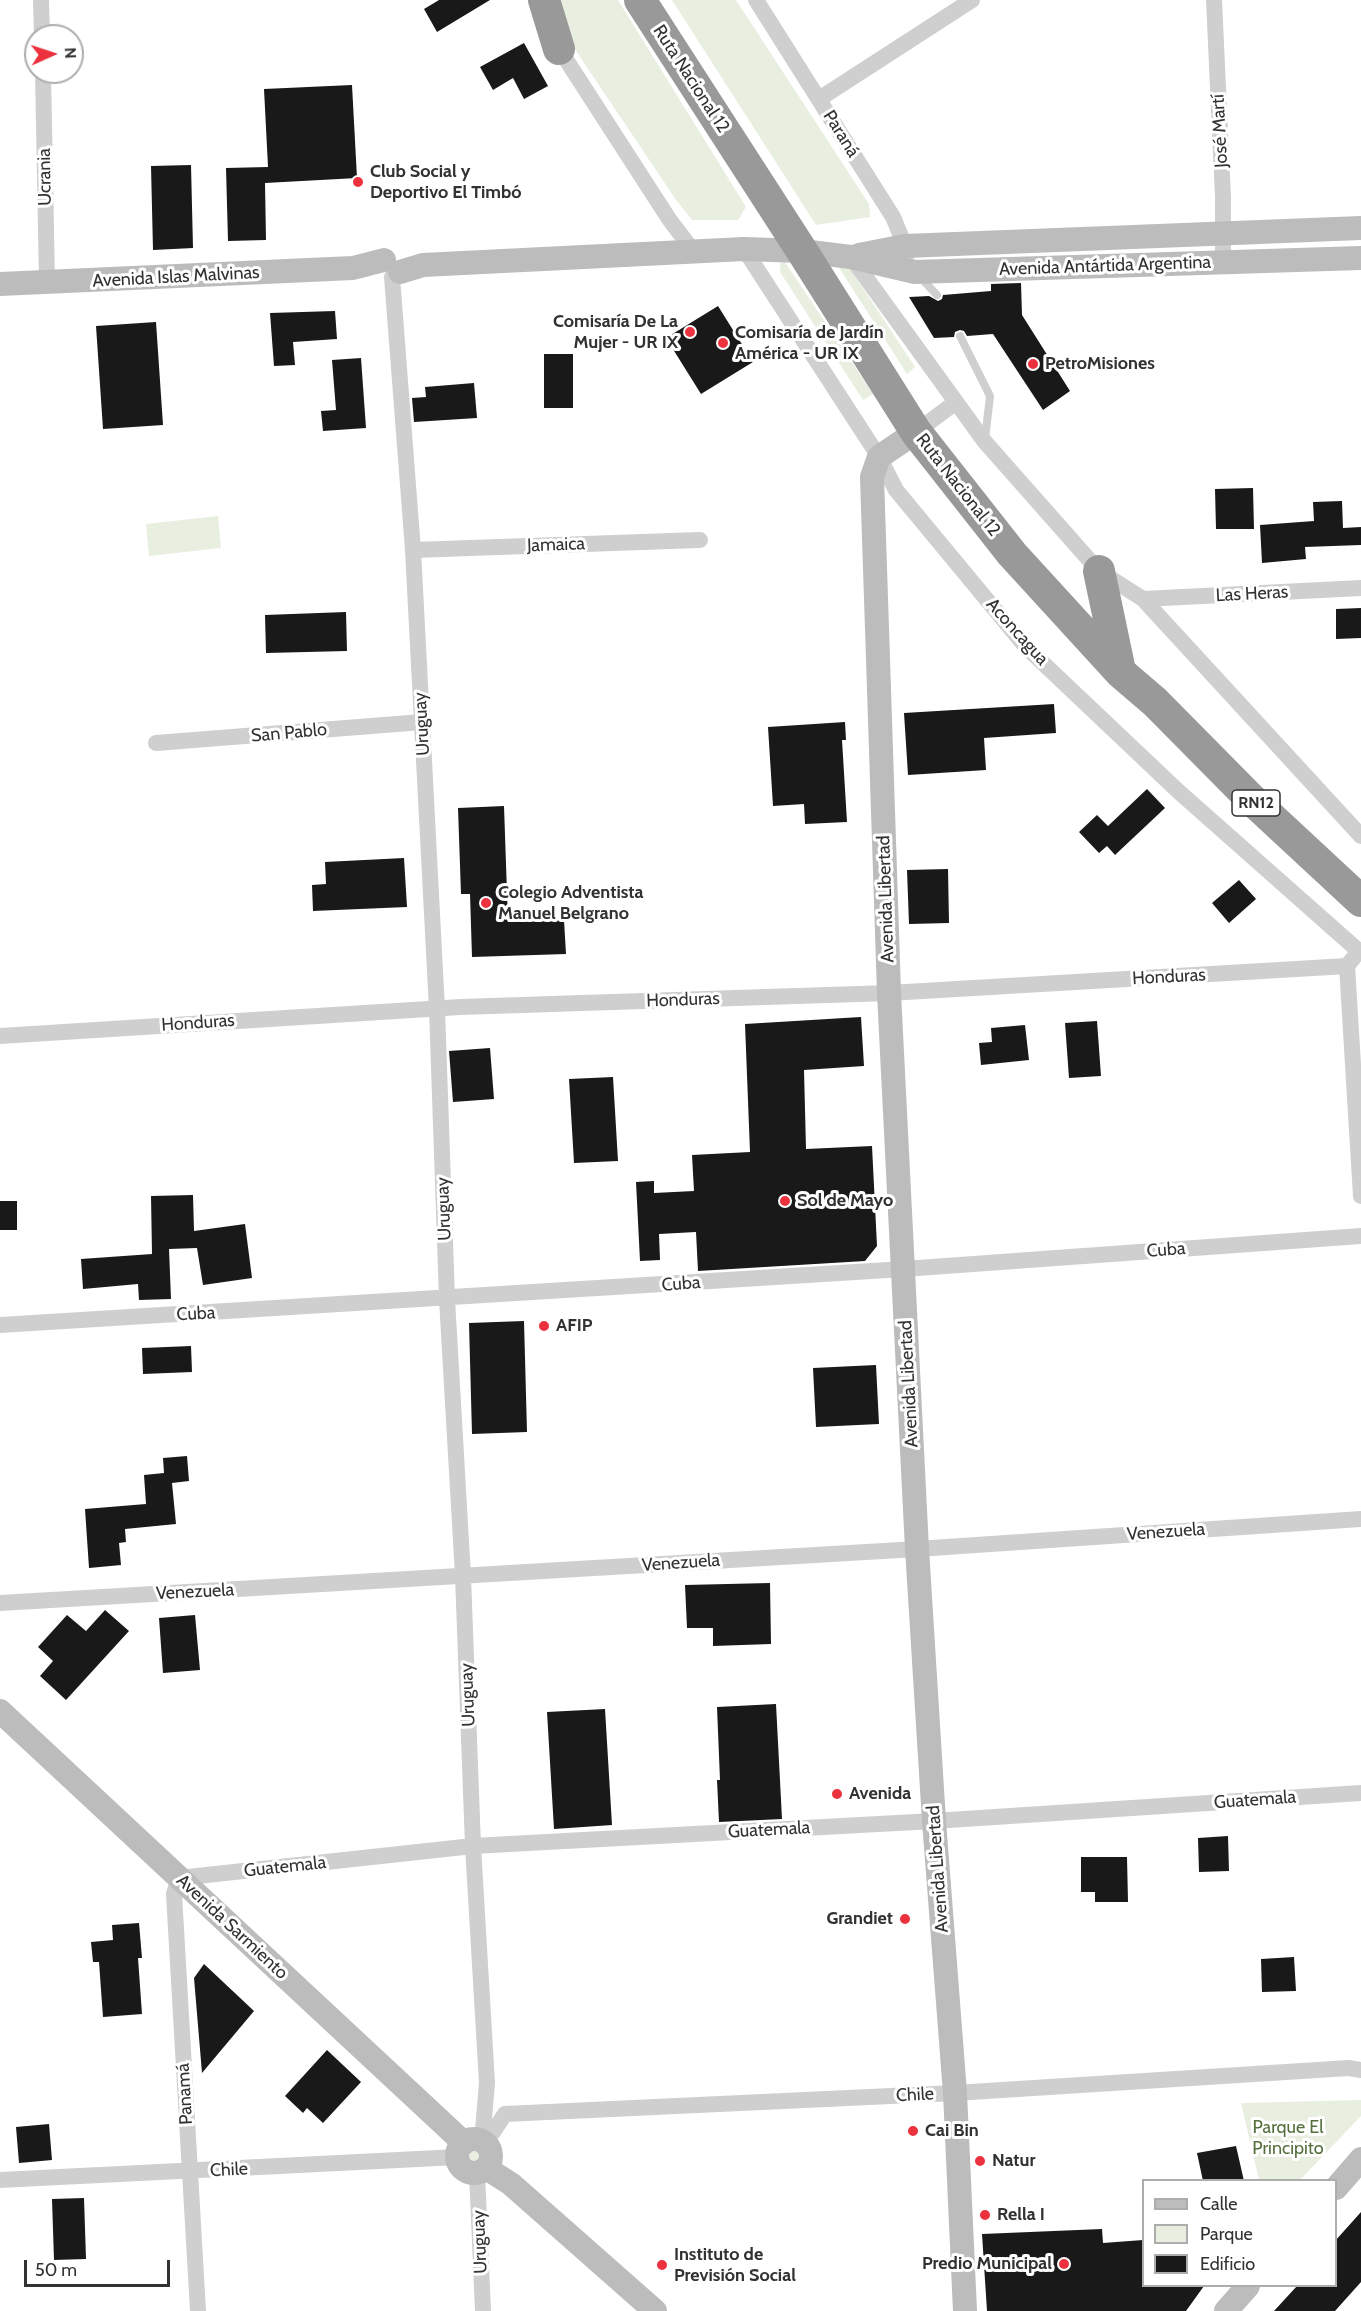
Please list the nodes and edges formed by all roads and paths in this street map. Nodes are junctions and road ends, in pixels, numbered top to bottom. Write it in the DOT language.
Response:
graph roads {
  1 [pos="42,0"];
  2 [pos="528,0"];
  3 [pos="544,0"];
  4 [pos="640,0"];
  5 [pos="756,0"];
  6 [pos="972,0"];
  7 [pos="1214,0"];
  8 [pos="42,24"];
  9 [pos="559,49"];
  10 [pos="43,84"];
  11 [pos="819,99"];
  12 [pos="1361,228"];
  13 [pos="1222,233"];
  14 [pos="905,246"];
  15 [pos="744,249"];
  16 [pos="802,251"];
  17 [pos="694,252"];
  18 [pos="851,257"];
  19 [pos="1361,258"];
  20 [pos="1223,263"];
  21 [pos="397,268"];
  22 [pos="915,272"];
  23 [pos="47,283"];
  24 [pos="0,284"];
  25 [pos="937,295"];
  26 [pos="960,336"];
  27 [pos="956,402"];
  28 [pos="916,432"];
  29 [pos="984,442"];
  30 [pos="879,457"];
  31 [pos="700,540"];
  32 [pos="413,550"];
  33 [pos="1099,571"];
  34 [pos="1361,588"];
  35 [pos="1143,599"];
  36 [pos="1120,672"];
  37 [pos="422,722"];
  38 [pos="156,743"];
  39 [pos="1361,836"];
  40 [pos="1361,901"];
  41 [pos="1360,952"];
  42 [pos="1347,966"];
  43 [pos="890,993"];
  44 [pos="437,1009"];
  45 [pos="0,1036"];
  46 [pos="1361,1196"];
  47 [pos="1361,1236"];
  48 [pos="904,1269"];
  49 [pos="447,1299"];
  50 [pos="0,1325"];
  51 [pos="1361,1519"];
  52 [pos="917,1549"];
  53 [pos="463,1576"];
  54 [pos="0,1603"];
  55 [pos="0,1711"];
  56 [pos="1361,1793"];
  57 [pos="934,1821"];
  58 [pos="473,1846"];
  59 [pos="179,1878"];
  60 [pos="1361,2070"];
  61 [pos="955,2093"];
  62 [pos="472,2146"];
  63 [pos="1361,2159"];
  64 [pos="482,2170"];
  65 [pos="189,2172"];
  66 [pos="0,2180"];
  67 [pos="1337,2186"];
  68 [pos="1247,2287"];
  69 [pos="198,2311"];
  70 [pos="483,2311"];
  71 [pos="655,2311"];
  72 [pos="965,2311"];
  73 [pos="1226,2311"];
  1 -- 8 [label="street"];
  2 -- 9 [label="street"];
  3 -- 9 [label="highway"];
  4 -- 16 [label="highway, Ruta Nacional 12 / RN12"];
  5 -- 11 [label="street, Paraná"];
  6 -- 11 [label="street"];
  7 -- 13 [label="street, José Martí"];
  9 -- 17 [label="street"];
  10 -- 23 [label="street, Ucrania"];
  11 -- 14 [label="street, Paraná"];
  12 -- 13 [label="main road, Avenida Antártida Argentina"];
  13 -- 14 [label="main road, Avenida Antártida Argentina"];
  13 -- 20 [label="street, José Martí"];
  14 -- 18 [label="main road, Avenida Antártida Argentina"];
  14 -- 22 [label="street, Paraná"];
  15 -- 16 [label="main road, Avenida Antártida Argentina"];
  15 -- 17 [label="main road"];
  15 -- 30 [label="street, Aconcagua"];
  16 -- 18 [label="main road, Avenida Antártida Argentina"];
  16 -- 28 [label="highway, Ruta Nacional 12 / RN12"];
  17 -- 21 [label="main road"];
  18 -- 22 [label="main road, Avenida Antártida Argentina"];
  18 -- 27 [label="street"];
  19 -- 20 [label="main road, Avenida Antártida Argentina"];
  20 -- 22 [label="main road, Avenida Antártida Argentina"];
  21 -- 23 [label="main road, Avenida Islas Malvinas"];
  21 -- 32 [label="street, Uruguay"];
  22 -- 25 [label="lane"];
  23 -- 24 [label="main road, Avenida Islas Malvinas"];
  26 -- 29 [label="lane"];
  27 -- 28 [label="street"];
  27 -- 29 [label="street"];
  28 -- 30 [label="main road"];
  28 -- 36 [label="highway, Ruta Nacional 12 / RN12"];
  29 -- 33 [label="street"];
  30 -- 41 [label="street, Aconcagua"];
  30 -- 43 [label="main road, Avenida Libertad"];
  31 -- 32 [label="street, Jamaica"];
  32 -- 37 [label="street, Uruguay"];
  33 -- 35 [label="street"];
  33 -- 36 [label="highway"];
  34 -- 35 [label="street, Las Heras"];
  35 -- 39 [label="street"];
  36 -- 40 [label="highway, Ruta Nacional 12 / RN12"];
  37 -- 38 [label="street, San Pablo"];
  37 -- 44 [label="street, Uruguay"];
  41 -- 42 [label="street"];
  42 -- 43 [label="street, Honduras"];
  42 -- 46 [label="street"];
  43 -- 44 [label="street, Honduras"];
  43 -- 48 [label="main road, Avenida Libertad"];
  44 -- 45 [label="street, Honduras"];
  44 -- 49 [label="street, Uruguay"];
  47 -- 48 [label="street, Cuba"];
  48 -- 49 [label="street, Cuba"];
  48 -- 52 [label="main road, Avenida Libertad"];
  49 -- 50 [label="street, Cuba"];
  49 -- 53 [label="street, Uruguay"];
  51 -- 52 [label="street, Venezuela"];
  52 -- 53 [label="street, Venezuela"];
  52 -- 57 [label="main road, Avenida Libertad"];
  53 -- 54 [label="street, Venezuela"];
  53 -- 58 [label="street, Uruguay"];
  55 -- 59 [label="main road, Avenida Sarmiento"];
  56 -- 57 [label="street, Guatemala"];
  57 -- 58 [label="street, Guatemala"];
  57 -- 61 [label="main road, Avenida Libertad"];
  58 -- 59 [label="street, Guatemala"];
  58 -- 62 [label="street, Uruguay"];
  59 -- 62 [label="main road, Avenida Sarmiento"];
  59 -- 65 [label="street, Panamá"];
  60 -- 61 [label="street, Chile"];
  61 -- 62 [label="street, Chile"];
  61 -- 72 [label="main road, Avenida Libertad"];
  62 -- 64 [label="main road"];
  62 -- 65 [label="street, Chile"];
  63 -- 67 [label="main road"];
  64 -- 70 [label="street, Uruguay"];
  64 -- 71 [label="main road"];
  65 -- 66 [label="street, Chile"];
  65 -- 69 [label="street, Panamá"];
  68 -- 73 [label="main road"];
}
